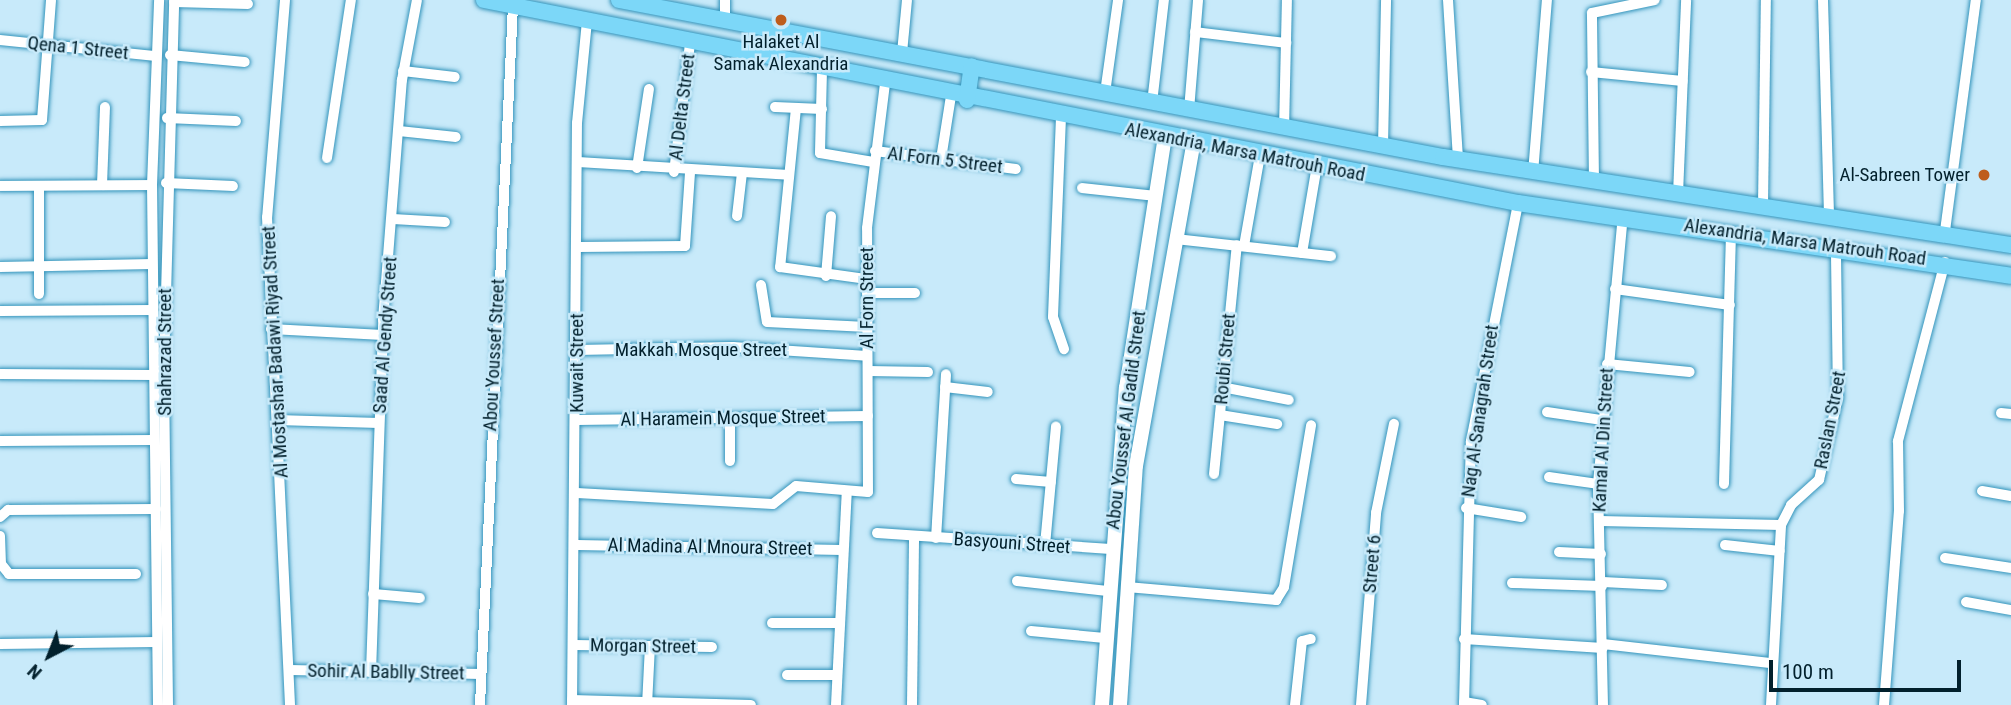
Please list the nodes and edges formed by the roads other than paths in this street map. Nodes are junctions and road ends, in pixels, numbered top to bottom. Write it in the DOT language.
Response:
graph roads {
  1 [pos="51,0"];
  2 [pos="159,0"];
  3 [pos="285,0"];
  4 [pos="351,0"];
  5 [pos="417,0"];
  6 [pos="484,0"];
  7 [pos="619,0"];
  8 [pos="725,0"];
  9 [pos="907,0"];
  10 [pos="1118,0"];
  11 [pos="1164,0"];
  12 [pos="1198,0"];
  13 [pos="1287,0"];
  14 [pos="1386,0"];
  15 [pos="1448,0"];
  16 [pos="1547,0"];
  17 [pos="1655,0"];
  18 [pos="1686,0"];
  19 [pos="1766,0"];
  20 [pos="1823,0"];
  21 [pos="1976,0"];
  22 [pos="174,1"];
  23 [pos="248,4"];
  24 [pos="513,6"];
  25 [pos="725,20"];
  26 [pos="587,21"];
  27 [pos="1195,32"];
  28 [pos="0,40"];
  29 [pos="690,43"];
  30 [pos="1286,43"];
  31 [pos="47,44"];
  32 [pos="902,53"];
  33 [pos="170,55"];
  34 [pos="156,56"];
  35 [pos="244,62"];
  36 [pos="972,66"];
  37 [pos="822,70"];
  38 [pos="403,71"];
  39 [pos="1591,72"];
  40 [pos="455,76"];
  41 [pos="1683,81"];
  42 [pos="885,83"];
  43 [pos="649,89"];
  44 [pos="1105,93"];
  45 [pos="959,98"];
  46 [pos="1152,103"];
  47 [pos="105,107"];
  48 [pos="775,107"];
  49 [pos="796,108"];
  50 [pos="822,109"];
  51 [pos="1189,110"];
  52 [pos="1061,117"];
  53 [pos="167,118"];
  54 [pos="0,121"];
  55 [pos="236,121"];
  56 [pos="1284,129"];
  57 [pos="399,131"];
  58 [pos="456,137"];
  59 [pos="1165,137"];
  60 [pos="1194,142"];
  61 [pos="1383,146"];
  62 [pos="1260,155"];
  63 [pos="874,157"];
  64 [pos="1451,158"];
  65 [pos="327,159"];
  66 [pos="941,159"];
  67 [pos="578,162"];
  68 [pos="1317,165"];
  69 [pos="637,168"];
  70 [pos="1016,169"];
  71 [pos="674,172"];
  72 [pos="690,173"];
  73 [pos="742,173"];
  74 [pos="1533,173"];
  75 [pos="789,174"];
  76 [pos="1594,182"];
  77 [pos="166,183"];
  78 [pos="102,185"];
  79 [pos="152,185"];
  80 [pos="0,186"];
  81 [pos="39,186"];
  82 [pos="233,186"];
  83 [pos="1082,188"];
  84 [pos="1438,189"];
  85 [pos="1678,194"];
  86 [pos="1156,196"];
  87 [pos="1518,203"];
  88 [pos="1763,205"];
  89 [pos="1829,215"];
  90 [pos="737,216"];
  91 [pos="831,216"];
  92 [pos="1623,217"];
  93 [pos="393,219"];
  94 [pos="445,222"];
  95 [pos="1945,231"];
  96 [pos="1731,232"];
  97 [pos="1175,239"];
  98 [pos="2011,245"];
  99 [pos="1240,246"];
  100 [pos="1836,246"];
  101 [pos="578,247"];
  102 [pos="1302,253"];
  103 [pos="1331,257"];
  104 [pos="1945,262"];
  105 [pos="152,264"];
  106 [pos="39,266"];
  107 [pos="0,267"];
  108 [pos="826,276"];
  109 [pos="2011,276"];
  110 [pos="867,279"];
  111 [pos="761,285"];
  112 [pos="1615,289"];
  113 [pos="867,293"];
  114 [pos="915,293"];
  115 [pos="39,294"];
  116 [pos="1730,305"];
  117 [pos="153,310"];
  118 [pos="0,311"];
  119 [pos="867,327"];
  120 [pos="271,329"];
  121 [pos="383,335"];
  122 [pos="1064,349"];
  123 [pos="577,350"];
  124 [pos="867,356"];
  125 [pos="1606,364"];
  126 [pos="868,371"];
  127 [pos="928,372"];
  128 [pos="1690,372"];
  129 [pos="0,374"];
  130 [pos="946,374"];
  131 [pos="154,375"];
  132 [pos="945,387"];
  133 [pos="1222,387"];
  134 [pos="988,393"];
  135 [pos="1289,400"];
  136 [pos="1548,412"];
  137 [pos="1220,415"];
  138 [pos="868,416"];
  139 [pos="730,418"];
  140 [pos="577,420"];
  141 [pos="1602,420"];
  142 [pos="277,421"];
  143 [pos="379,423"];
  144 [pos="1277,424"];
  145 [pos="1394,424"];
  146 [pos="1311,425"];
  147 [pos="1056,427"];
  148 [pos="158,434"];
  149 [pos="0,441"];
  150 [pos="730,461"];
  151 [pos="1214,474"];
  152 [pos="1549,477"];
  153 [pos="1017,480"];
  154 [pos="1051,482"];
  155 [pos="1598,484"];
  156 [pos="1724,484"];
  157 [pos="847,491"];
  158 [pos="1982,491"];
  159 [pos="577,493"];
  160 [pos="2011,496"];
  161 [pos="1466,508"];
  162 [pos="156,509"];
  163 [pos="0,517"];
  164 [pos="1521,517"];
  165 [pos="1600,521"];
  166 [pos="1781,526"];
  167 [pos="877,533"];
  168 [pos="0,536"];
  169 [pos="936,538"];
  170 [pos="914,539"];
  171 [pos="578,545"];
  172 [pos="1045,545"];
  173 [pos="1725,545"];
  174 [pos="1110,549"];
  175 [pos="842,550"];
  176 [pos="1780,551"];
  177 [pos="1559,552"];
  178 [pos="1601,554"];
  179 [pos="1945,558"];
  180 [pos="2011,568"];
  181 [pos="136,574"];
  182 [pos="1017,581"];
  183 [pos="1512,583"];
  184 [pos="1602,584"];
  185 [pos="1662,585"];
  186 [pos="1126,587"];
  187 [pos="1107,591"];
  188 [pos="373,594"];
  189 [pos="419,598"];
  190 [pos="1966,602"];
  191 [pos="2011,610"];
  192 [pos="772,623"];
  193 [pos="840,623"];
  194 [pos="1031,631"];
  195 [pos="1105,638"];
  196 [pos="1311,639"];
  197 [pos="1464,639"];
  198 [pos="157,642"];
  199 [pos="0,645"];
  200 [pos="574,645"];
  201 [pos="650,646"];
  202 [pos="1603,646"];
  203 [pos="712,647"];
  204 [pos="1770,663"];
  205 [pos="290,670"];
  206 [pos="371,672"];
  207 [pos="481,674"];
  208 [pos="787,675"];
  209 [pos="837,675"];
  210 [pos="163,702"];
  211 [pos="572,703"];
  212 [pos="1464,703"];
  213 [pos="647,704"];
  214 [pos="1884,704"];
  215 [pos="290,705"];
  216 [pos="480,705"];
  217 [pos="751,705"];
  218 [pos="836,705"];
  219 [pos="912,705"];
  220 [pos="1102,705"];
  221 [pos="1120,705"];
  222 [pos="1295,705"];
  223 [pos="1361,705"];
  224 [pos="1482,705"];
  225 [pos="1603,705"];
  226 [pos="1771,705"];
  227 [pos="1896,705"];
  1 -- 31 [label="street"];
  2 -- 34 [label="street, Shahrazad Street"];
  3 -- 120 [label="street, Al Mostashar Badawi Riyad Street"];
  4 -- 65 [label="street"];
  5 -- 38 [label="street, Saad Al Gendy Street"];
  6 -- 24 [label="main road, Alexandria, Marsa Matrouh Road"];
  7 -- 25 [label="main road, Alexandria, Marsa Matrouh Road"];
  8 -- 25 [label="street"];
  9 -- 32 [label="street"];
  10 -- 44 [label="street"];
  11 -- 46 [label="street"];
  12 -- 27 [label="street"];
  13 -- 30 [label="street"];
  14 -- 61 [label="street"];
  15 -- 64 [label="street"];
  16 -- 74 [label="street"];
  17 -- 39 [label="street"];
  18 -- 41 [label="street"];
  19 -- 88 [label="street"];
  20 -- 89 [label="street"];
  21 -- 95 [label="street"];
  22 -- 23 [label="street"];
  22 -- 33 [label="street, Shahrazad Street"];
  24 -- 26 [label="main road, Alexandria, Marsa Matrouh Road"];
  24 -- 207 [label="street, Abou Youssef Street"];
  25 -- 32 [label="main road, Alexandria, Marsa Matrouh Road"];
  26 -- 29 [label="main road, Alexandria, Marsa Matrouh Road"];
  26 -- 67 [label="street, Kuwait Street"];
  27 -- 30 [label="street"];
  27 -- 51 [label="street"];
  28 -- 31 [label="street, Qena 1 Street"];
  29 -- 37 [label="main road, Alexandria, Marsa Matrouh Road"];
  29 -- 71 [label="street, Al Delta Street"];
  30 -- 56 [label="street"];
  31 -- 34 [label="street, Qena 1 Street"];
  31 -- 54 [label="street"];
  32 -- 36 [label="main road, Alexandria, Marsa Matrouh Road"];
  33 -- 35 [label="street"];
  33 -- 53 [label="street, Shahrazad Street"];
  34 -- 79 [label="street, Shahrazad Street"];
  36 -- 44 [label="main road, Alexandria, Marsa Matrouh Road"];
  36 -- 45 [label="main road"];
  37 -- 42 [label="main road, Alexandria, Marsa Matrouh Road"];
  37 -- 50 [label="street"];
  38 -- 40 [label="street"];
  38 -- 57 [label="street, Saad Al Gendy Street"];
  39 -- 41 [label="street"];
  39 -- 76 [label="street"];
  41 -- 85 [label="street"];
  42 -- 45 [label="main road, Alexandria, Marsa Matrouh Road"];
  42 -- 63 [label="street, Al Forn Street"];
  43 -- 69 [label="street"];
  44 -- 46 [label="main road, Alexandria, Marsa Matrouh Road"];
  45 -- 52 [label="main road, Alexandria, Marsa Matrouh Road"];
  45 -- 66 [label="street"];
  46 -- 51 [label="main road, Alexandria, Marsa Matrouh Road"];
  47 -- 78 [label="street"];
  48 -- 49 [label="street"];
  49 -- 50 [label="street"];
  49 -- 75 [label="street"];
  50 -- 63 [label="street, Al Forn 5 Street"];
  51 -- 56 [label="main road, Alexandria, Marsa Matrouh Road"];
  52 -- 59 [label="main road, Alexandria, Marsa Matrouh Road"];
  52 -- 122 [label="street"];
  53 -- 55 [label="street"];
  53 -- 77 [label="street, Shahrazad Street"];
  56 -- 61 [label="main road, Alexandria, Marsa Matrouh Road"];
  57 -- 58 [label="street"];
  57 -- 93 [label="street, Saad Al Gendy Street"];
  59 -- 60 [label="main road, Alexandria, Marsa Matrouh Road"];
  59 -- 86 [label="street, Abou Youssef Al Gadid Street"];
  60 -- 62 [label="main road, Alexandria, Marsa Matrouh Road"];
  60 -- 97 [label="street, Abou Youssef Al Gadid Street"];
  61 -- 64 [label="main road, Alexandria, Marsa Matrouh Road"];
  62 -- 68 [label="main road, Alexandria, Marsa Matrouh Road"];
  62 -- 99 [label="street, Roubi Street"];
  63 -- 66 [label="street, Al Forn 5 Street"];
  63 -- 110 [label="street, Al Forn Street"];
  64 -- 74 [label="main road, Alexandria, Marsa Matrouh Road"];
  64 -- 84 [label="main road"];
  66 -- 70 [label="street, Al Forn 5 Street"];
  67 -- 69 [label="street"];
  67 -- 101 [label="street, Kuwait Street"];
  68 -- 84 [label="main road, Alexandria, Marsa Matrouh Road"];
  68 -- 102 [label="street"];
  69 -- 71 [label="street"];
  71 -- 72 [label="street"];
  72 -- 73 [label="street"];
  72 -- 101 [label="street, Al Delta Street"];
  73 -- 75 [label="street"];
  73 -- 90 [label="street"];
  74 -- 76 [label="main road, Alexandria, Marsa Matrouh Road"];
  75 -- 108 [label="street"];
  76 -- 85 [label="main road, Alexandria, Marsa Matrouh Road"];
  77 -- 82 [label="street"];
  77 -- 148 [label="street, Shahrazad Street"];
  78 -- 79 [label="street"];
  78 -- 81 [label="street"];
  79 -- 105 [label="street, Shahrazad Street"];
  80 -- 81 [label="street"];
  81 -- 106 [label="street"];
  83 -- 86 [label="street"];
  84 -- 87 [label="main road, Alexandria, Marsa Matrouh Road"];
  85 -- 88 [label="main road, Alexandria, Marsa Matrouh Road"];
  86 -- 174 [label="street, Abou Youssef Al Gadid Street"];
  87 -- 92 [label="main road, Alexandria, Marsa Matrouh Road"];
  87 -- 161 [label="street, Nag Al-Sanagrah Street"];
  88 -- 89 [label="main road, Alexandria, Marsa Matrouh Road"];
  89 -- 95 [label="main road, Alexandria, Marsa Matrouh Road"];
  91 -- 108 [label="street"];
  92 -- 96 [label="main road, Alexandria, Marsa Matrouh Road"];
  92 -- 112 [label="street, Kamal Al Din Street"];
  93 -- 94 [label="street"];
  93 -- 121 [label="street, Saad Al Gendy Street"];
  95 -- 98 [label="main road, Alexandria, Marsa Matrouh Road"];
  96 -- 100 [label="main road, Alexandria, Marsa Matrouh Road"];
  96 -- 116 [label="street"];
  97 -- 99 [label="street"];
  97 -- 186 [label="street, Abou Youssef Al Gadid Street"];
  99 -- 102 [label="street"];
  99 -- 133 [label="street, Roubi Street"];
  100 -- 104 [label="main road, Alexandria, Marsa Matrouh Road"];
  100 -- 166 [label="street, Raslan Street"];
  101 -- 123 [label="street, Kuwait Street"];
  102 -- 103 [label="street"];
  104 -- 109 [label="main road, Alexandria, Marsa Matrouh Road"];
  104 -- 214 [label="street"];
  105 -- 106 [label="street"];
  105 -- 117 [label="street, Shahrazad Street"];
  106 -- 107 [label="street"];
  106 -- 115 [label="street"];
  108 -- 110 [label="street"];
  110 -- 113 [label="street, Al Forn Street"];
  111 -- 119 [label="street"];
  112 -- 116 [label="street"];
  112 -- 125 [label="street, Kamal Al Din Street"];
  113 -- 114 [label="street"];
  113 -- 119 [label="street, Al Forn Street"];
  116 -- 156 [label="street"];
  117 -- 118 [label="street"];
  117 -- 131 [label="street, Shahrazad Street"];
  119 -- 124 [label="street, Al Forn Street"];
  120 -- 121 [label="street"];
  120 -- 142 [label="street, Al Mostashar Badawi Riyad Street"];
  121 -- 143 [label="street, Saad Al Gendy Street"];
  123 -- 124 [label="street, Makkah Mosque Street"];
  123 -- 140 [label="street, Kuwait Street"];
  124 -- 126 [label="street, Al Forn Street"];
  125 -- 128 [label="street"];
  125 -- 141 [label="street, Kamal Al Din Street"];
  126 -- 127 [label="street"];
  126 -- 138 [label="street, Al Forn Street"];
  129 -- 131 [label="street"];
  130 -- 132 [label="street"];
  131 -- 148 [label="street, Shahrazad Street"];
  132 -- 134 [label="street"];
  132 -- 169 [label="street"];
  133 -- 135 [label="street"];
  133 -- 137 [label="street, Roubi Street"];
  136 -- 141 [label="street"];
  137 -- 144 [label="street"];
  137 -- 151 [label="street, Roubi Street"];
  138 -- 139 [label="street, Al Haramein Mosque Street"];
  138 -- 157 [label="street, Al Forn Street"];
  139 -- 140 [label="street, Al Haramein Mosque Street"];
  139 -- 150 [label="street"];
  140 -- 159 [label="street, Kuwait Street"];
  141 -- 155 [label="street, Kamal Al Din Street"];
  142 -- 143 [label="street"];
  142 -- 205 [label="street, Al Mostashar Badawi Riyad Street"];
  143 -- 188 [label="street, Saad Al Gendy Street"];
  145 -- 223 [label="street, Street 6"];
  146 -- 186 [label="street"];
  147 -- 154 [label="street"];
  148 -- 149 [label="street"];
  148 -- 162 [label="street, Shahrazad Street"];
  148 -- 210 [label="street, Shahrazad Street"];
  152 -- 155 [label="street"];
  153 -- 154 [label="street"];
  154 -- 172 [label="street"];
  155 -- 165 [label="street, Kamal Al Din Street"];
  157 -- 159 [label="street"];
  157 -- 175 [label="street"];
  158 -- 160 [label="street"];
  159 -- 171 [label="street, Kuwait Street"];
  161 -- 164 [label="street"];
  161 -- 197 [label="street, Nag Al-Sanagrah Street"];
  162 -- 163 [label="street"];
  162 -- 198 [label="street, Shahrazad Street"];
  165 -- 166 [label="street"];
  165 -- 178 [label="street, Kamal Al Din Street"];
  166 -- 176 [label="street"];
  167 -- 170 [label="street, Basyouni Street"];
  168 -- 181 [label="street"];
  169 -- 170 [label="street, Basyouni Street"];
  169 -- 172 [label="street, Basyouni Street"];
  170 -- 219 [label="street"];
  171 -- 175 [label="street, Al Madina Al Mnoura Street"];
  171 -- 200 [label="street, Kuwait Street"];
  172 -- 174 [label="street, Basyouni Street"];
  173 -- 176 [label="street"];
  174 -- 187 [label="street, Abou Youssef Al Gadid Street"];
  175 -- 193 [label="street"];
  176 -- 204 [label="street"];
  177 -- 178 [label="street"];
  178 -- 184 [label="street, Kamal Al Din Street"];
  179 -- 180 [label="street"];
  182 -- 187 [label="street"];
  183 -- 184 [label="street"];
  184 -- 185 [label="street"];
  184 -- 202 [label="street, Kamal Al Din Street"];
  186 -- 221 [label="street, Abou Youssef Al Gadid Street"];
  187 -- 195 [label="street, Abou Youssef Al Gadid Street"];
  188 -- 189 [label="street"];
  188 -- 206 [label="street, Saad Al Gendy Street"];
  190 -- 191 [label="street"];
  192 -- 193 [label="street"];
  193 -- 209 [label="street"];
  194 -- 195 [label="street"];
  195 -- 220 [label="street, Abou Youssef Al Gadid Street"];
  196 -- 222 [label="street"];
  197 -- 202 [label="street"];
  197 -- 212 [label="street, Nag Al-Sanagrah Street"];
  198 -- 199 [label="street"];
  198 -- 210 [label="street, Shahrazad Street"];
  200 -- 201 [label="street, Morgan Street"];
  200 -- 211 [label="street, Kuwait Street"];
  201 -- 203 [label="street, Morgan Street"];
  201 -- 213 [label="street"];
  202 -- 204 [label="street"];
  202 -- 225 [label="street, Kamal Al Din Street"];
  204 -- 226 [label="street"];
  205 -- 206 [label="street, Sohir Al Bablly Street"];
  205 -- 215 [label="street, Al Mostashar Badawi Riyad Street"];
  206 -- 207 [label="street, Sohir Al Bablly Street"];
  207 -- 216 [label="street, Abou Youssef Street"];
  208 -- 209 [label="street"];
  209 -- 218 [label="street"];
  211 -- 213 [label="street"];
  212 -- 224 [label="street"];
  213 -- 217 [label="street"];
  214 -- 227 [label="street"];
}
